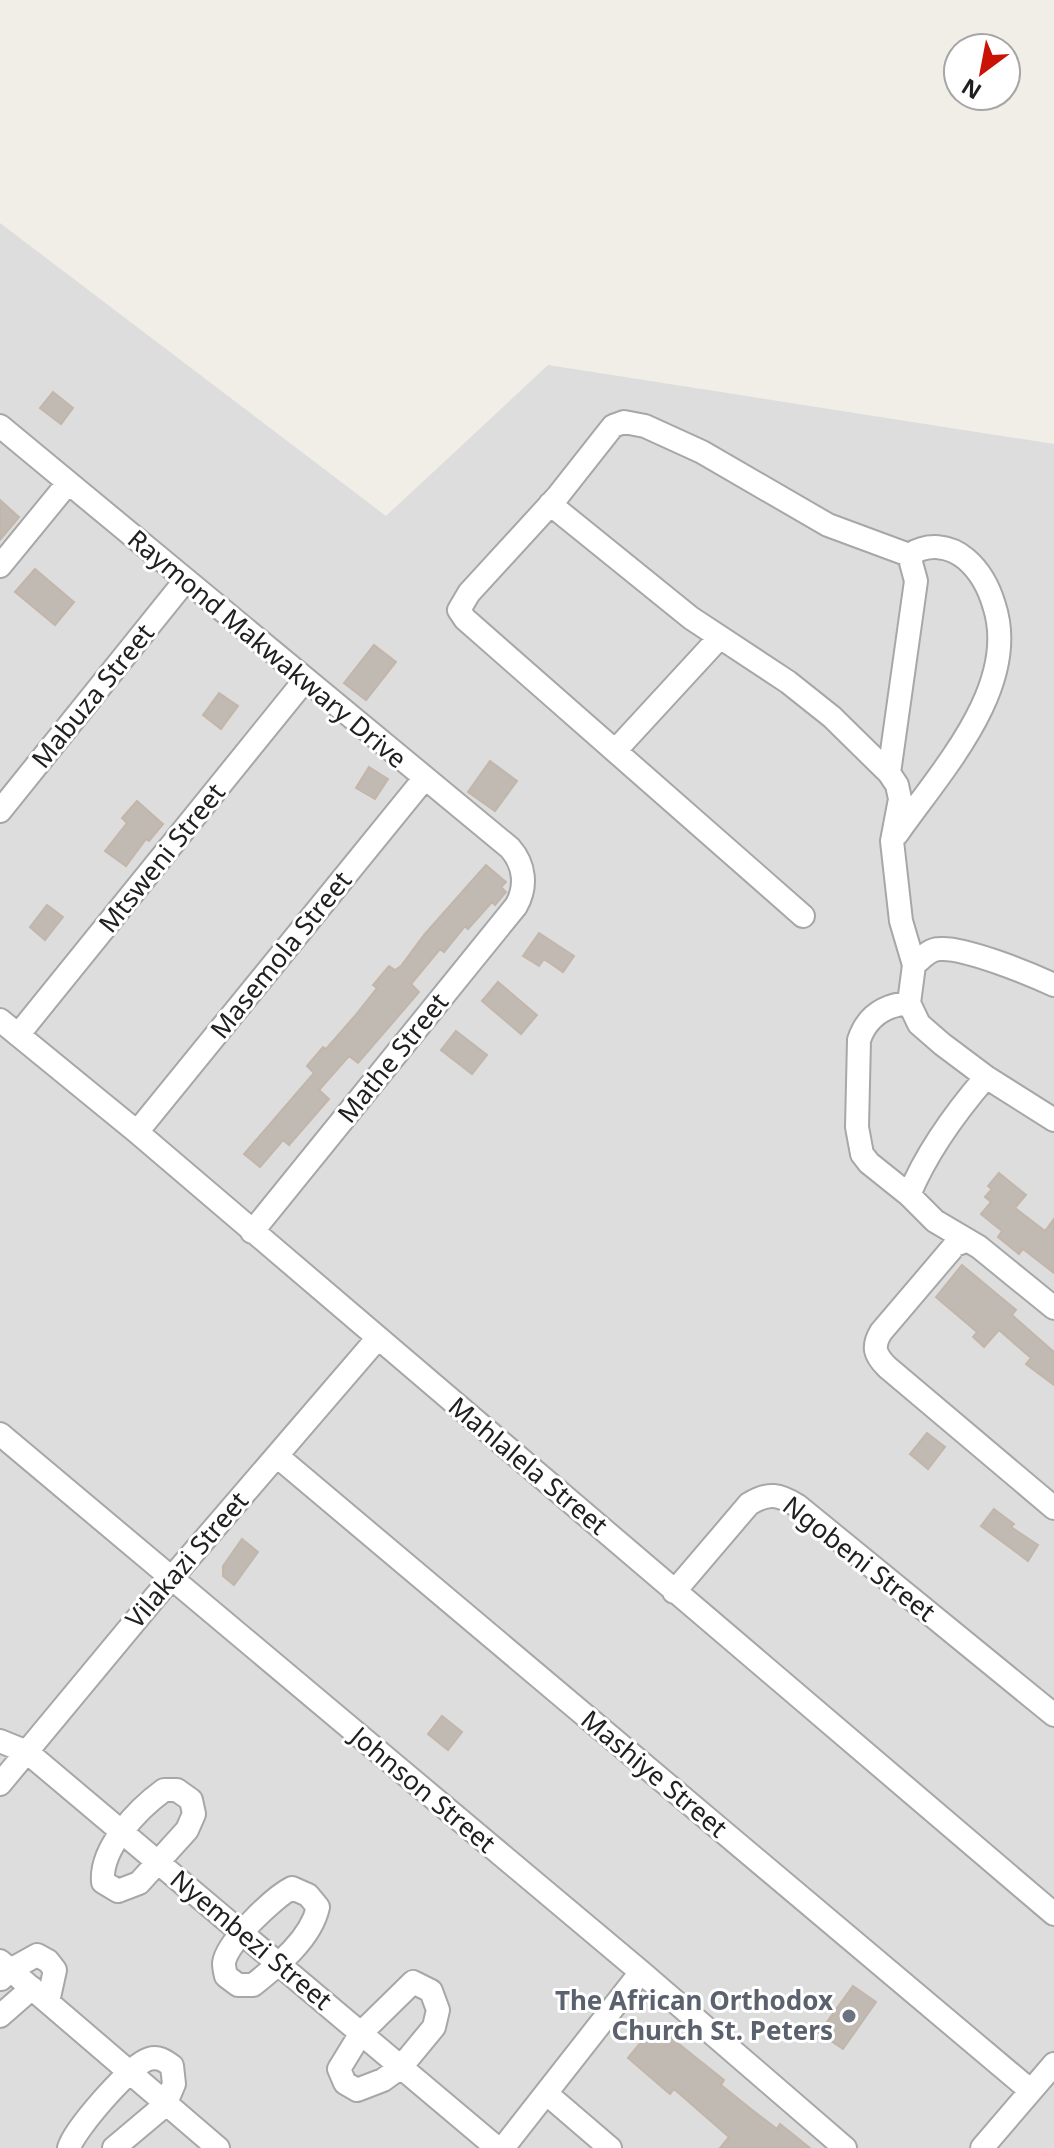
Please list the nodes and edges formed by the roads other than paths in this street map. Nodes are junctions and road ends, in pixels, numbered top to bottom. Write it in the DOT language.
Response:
graph roads {
  1 [pos="0,426"];
  2 [pos="68,483"];
  3 [pos="550,504"];
  4 [pos="909,555"];
  5 [pos="0,566"];
  6 [pos="185,581"];
  7 [pos="720,637"];
  8 [pos="305,680"];
  9 [pos="615,751"];
  10 [pos="889,773"];
  11 [pos="424,779"];
  12 [pos="0,811"];
  13 [pos="892,841"];
  14 [pos="523,879"];
  15 [pos="803,916"];
  16 [pos="914,965"];
  17 [pos="1054,985"];
  18 [pos="909,1003"];
  19 [pos="0,1020"];
  20 [pos="18,1035"];
  21 [pos="986,1077"];
  22 [pos="1054,1120"];
  23 [pos="137,1132"];
  24 [pos="909,1195"];
  25 [pos="252,1232"];
  26 [pos="966,1241"];
  27 [pos="1054,1308"];
  28 [pos="377,1339"];
  29 [pos="4,1446"];
  30 [pos="277,1456"];
  31 [pos="1054,1508"];
  32 [pos="171,1578"];
  33 [pos="674,1592"];
  34 [pos="1054,1715"];
  35 [pos="0,1741"];
  36 [pos="27,1752"];
  37 [pos="0,1784"];
  38 [pos="122,1832"];
  39 [pos="158,1862"];
  40 [pos="1054,1914"];
  41 [pos="242,1933"];
  42 [pos="279,1964"];
  43 [pos="3,1970"];
  44 [pos="641,1972"];
  45 [pos="40,1995"];
  46 [pos="0,2016"];
  47 [pos="361,2033"];
  48 [pos="1054,2064"];
  49 [pos="401,2067"];
  50 [pos="129,2072"];
  51 [pos="1031,2091"];
  52 [pos="547,2094"];
  53 [pos="165,2105"];
  54 [pos="69,2148"];
  55 [pos="114,2148"];
  56 [pos="218,2148"];
  57 [pos="500,2148"];
  58 [pos="610,2148"];
  59 [pos="845,2148"];
  60 [pos="982,2148"];
  1 -- 2 [label="street, Raymond Makwakwary Drive"];
  2 -- 5 [label="street"];
  2 -- 6 [label="street, Raymond Makwakwary Drive"];
  3 -- 4 [label="street"];
  3 -- 7 [label="street"];
  3 -- 9 [label="street"];
  4 -- 10 [label="street"];
  4 -- 13 [label="street"];
  6 -- 8 [label="street, Raymond Makwakwary Drive"];
  6 -- 12 [label="street, Mabuza Street"];
  7 -- 9 [label="street"];
  7 -- 10 [label="street"];
  8 -- 11 [label="street, Raymond Makwakwary Drive"];
  8 -- 20 [label="street, Mtsweni Street"];
  9 -- 15 [label="street"];
  10 -- 13 [label="street"];
  11 -- 14 [label="street, Raymond Makwakwary Drive"];
  11 -- 23 [label="street, Masemola Street"];
  13 -- 16 [label="street"];
  14 -- 25 [label="street, Mathe Street"];
  16 -- 17 [label="street"];
  16 -- 18 [label="street"];
  18 -- 21 [label="street"];
  18 -- 24 [label="street"];
  19 -- 20 [label="street, Mahlalela Street"];
  20 -- 23 [label="street, Mahlalela Street"];
  21 -- 22 [label="street"];
  21 -- 24 [label="street"];
  23 -- 25 [label="street, Mahlalela Street"];
  24 -- 26 [label="street"];
  25 -- 28 [label="street, Mahlalela Street"];
  26 -- 27 [label="street"];
  26 -- 31 [label="street"];
  28 -- 30 [label="street, Vilakazi Street"];
  28 -- 33 [label="street, Mahlalela Street"];
  29 -- 32 [label="street, Johnson Street"];
  30 -- 32 [label="street, Vilakazi Street"];
  30 -- 51 [label="street, Mashiye Street"];
  32 -- 36 [label="street, Vilakazi Street"];
  32 -- 44 [label="street, Johnson Street"];
  33 -- 34 [label="street, Ngobeni Street"];
  33 -- 40 [label="street, Mahlalela Street"];
  35 -- 36 [label="street, Nyembezi Street"];
  36 -- 37 [label="street, Vilakazi Street"];
  36 -- 38 [label="street, Nyembezi Street"];
  38 -- 39 [label="street, Nyembezi Street"];
  38 -- 39 [label="street"];
  38 -- 39 [label="street"];
  39 -- 41 [label="street, Nyembezi Street"];
  41 -- 42 [label="street, Nyembezi Street"];
  41 -- 42 [label="street"];
  41 -- 42 [label="street"];
  42 -- 47 [label="street, Nyembezi Street"];
  43 -- 45 [label="street"];
  43 -- 45 [label="street"];
  44 -- 52 [label="street"];
  44 -- 59 [label="street, Johnson Street"];
  45 -- 46 [label="street"];
  45 -- 50 [label="street"];
  47 -- 49 [label="street, Nyembezi Street"];
  47 -- 49 [label="street"];
  47 -- 49 [label="street"];
  48 -- 51 [label="street"];
  49 -- 57 [label="street, Nyembezi Street"];
  50 -- 53 [label="street"];
  50 -- 53 [label="street"];
  50 -- 54 [label="street"];
  51 -- 60 [label="street"];
  52 -- 57 [label="street"];
  52 -- 58 [label="street"];
  53 -- 55 [label="street"];
  53 -- 56 [label="street"];
}
